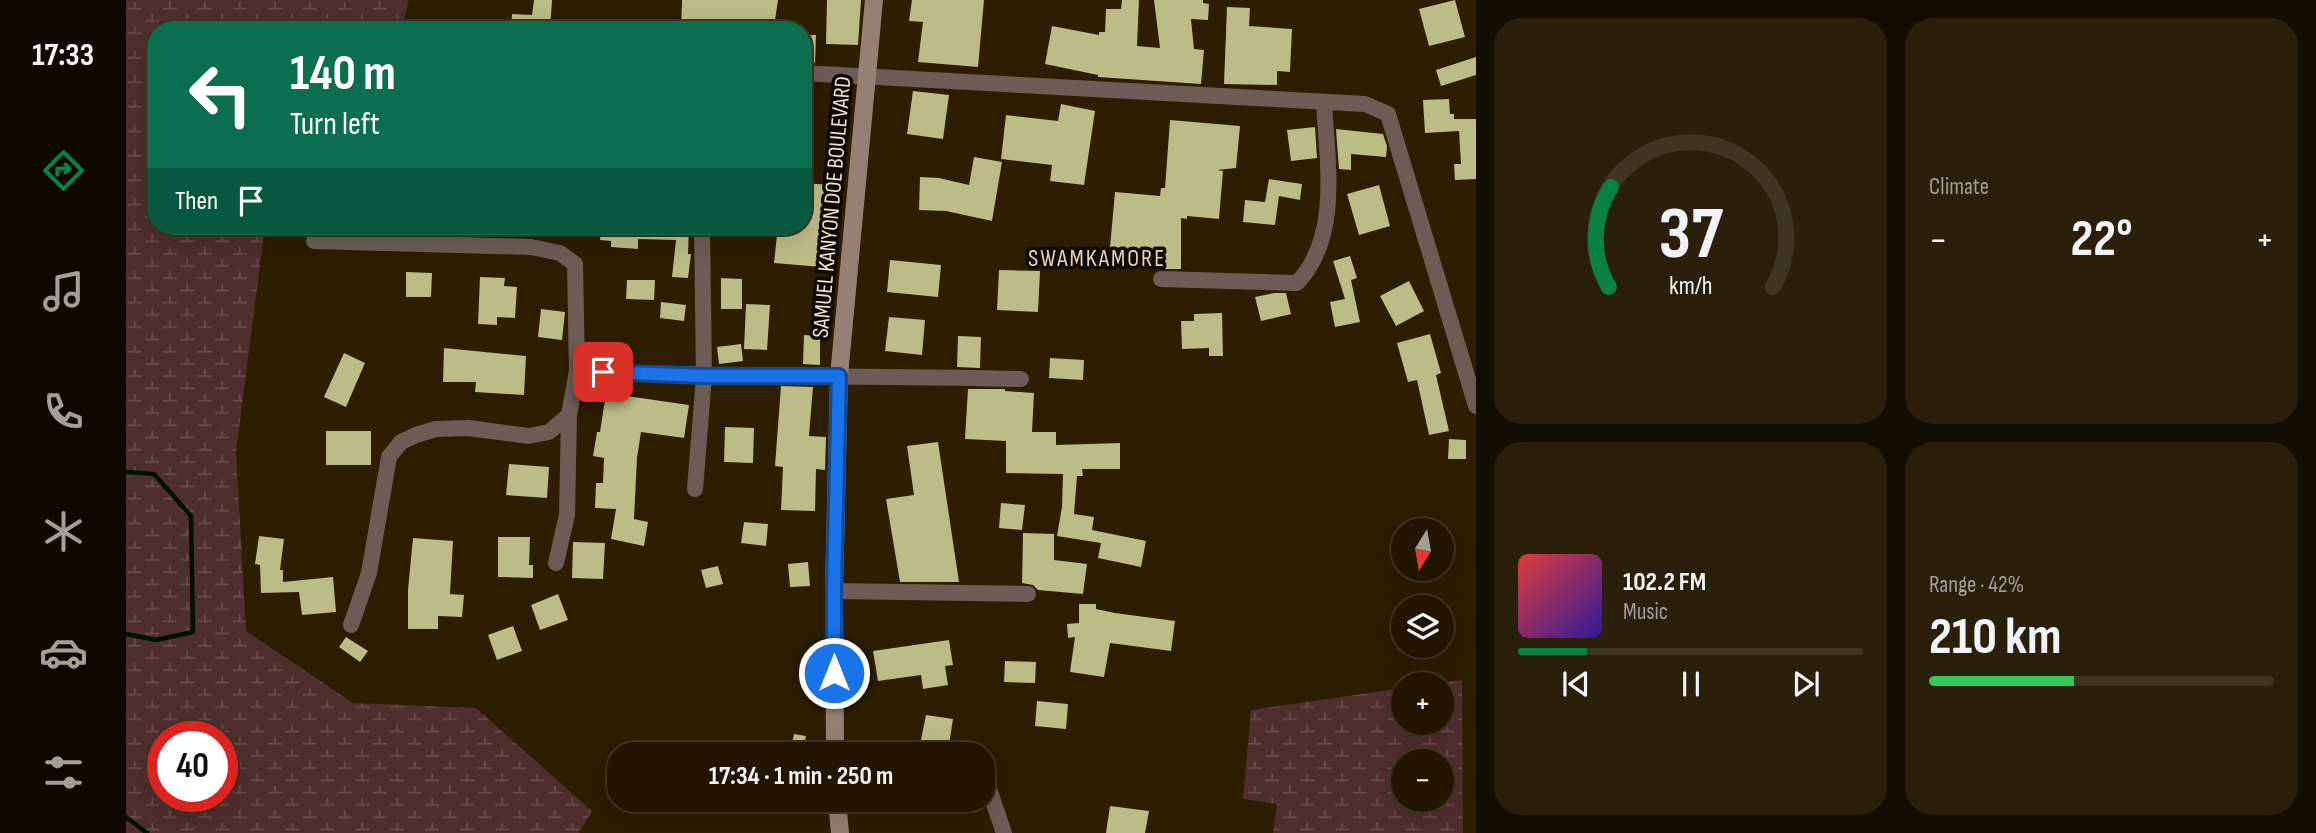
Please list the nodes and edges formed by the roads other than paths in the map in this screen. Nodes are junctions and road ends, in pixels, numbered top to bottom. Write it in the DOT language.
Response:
graph roads {
  1 [pos="874,0"];
  2 [pos="812,74"];
  3 [pos="867,78"];
  4 [pos="1324,104"];
  5 [pos="702,235"];
  6 [pos="314,241"];
  7 [pos="1161,279"];
  8 [pos="577,371"];
  9 [pos="704,376"];
  10 [pos="839,376"];
  11 [pos="1021,379"];
  12 [pos="1476,407"];
  13 [pos="569,415"];
  14 [pos="695,489"];
  15 [pos="556,563"];
  16 [pos="834,591"];
  17 [pos="1028,594"];
  18 [pos="351,625"];
  19 [pos="835,742"];
  20 [pos="995,807"];
  21 [pos="838,812"];
  22 [pos="841,833"];
  23 [pos="1004,833"];
  1 -- 3 [label="street, SAMUEL KANYON DOE BOULEVARD"];
  2 -- 3 [label="street"];
  3 -- 4 [label="street"];
  3 -- 10 [label="street, SAMUEL KANYON DOE BOULEVARD"];
  4 -- 7 [label="street"];
  4 -- 12 [label="street"];
  5 -- 9 [label="street"];
  6 -- 8 [label="street"];
  8 -- 9 [label="street"];
  8 -- 13 [label="street"];
  9 -- 10 [label="street"];
  9 -- 14 [label="street"];
  10 -- 11 [label="street"];
  10 -- 16 [label="street, SAMUEL KANYON DOE BOULEVARD"];
  13 -- 15 [label="street"];
  13 -- 18 [label="street"];
  16 -- 17 [label="street"];
  16 -- 19 [label="street, SAMUEL KANYON DOE BOULEVARD"];
  20 -- 23 [label="street"];
  21 -- 22 [label="street"];
}
